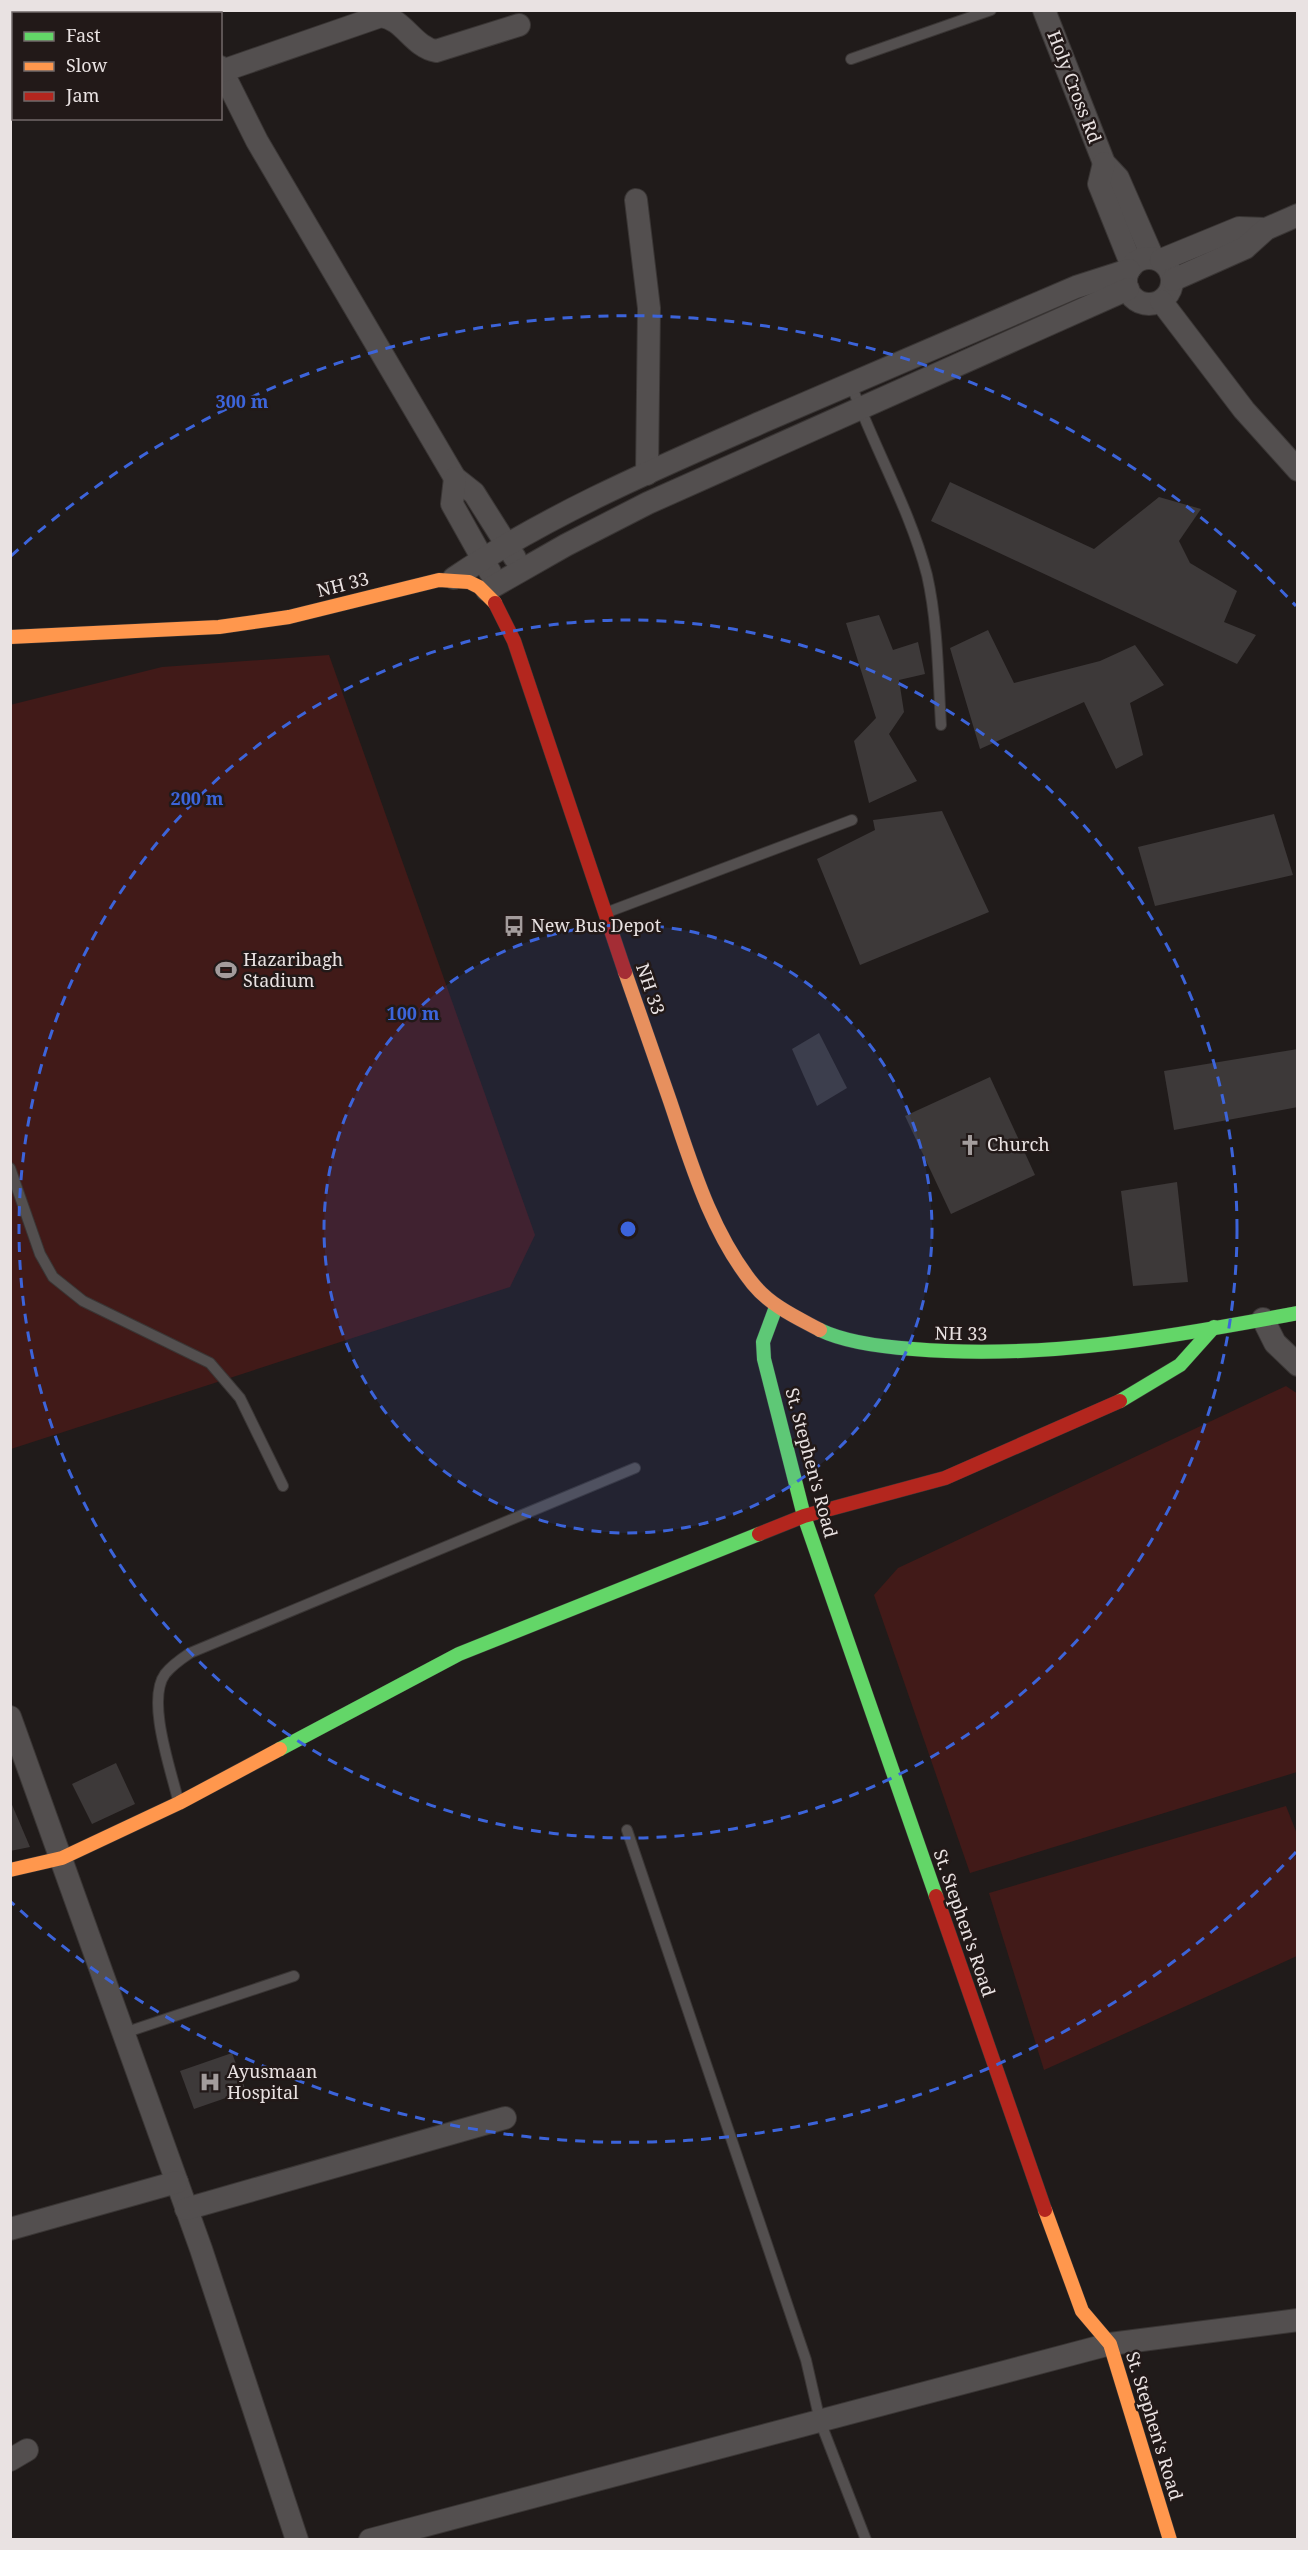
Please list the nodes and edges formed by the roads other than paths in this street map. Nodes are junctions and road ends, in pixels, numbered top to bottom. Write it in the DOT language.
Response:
graph roads {
  1 [pos="991,10"];
  2 [pos="1044,10"];
  3 [pos="519,25"];
  4 [pos="850,59"];
  5 [pos="222,69"];
  6 [pos="222,71"];
  7 [pos="1104,164"];
  8 [pos="636,200"];
  9 [pos="1298,215"];
  10 [pos="1266,229"];
  11 [pos="1157,259"];
  12 [pos="1129,275"];
  13 [pos="1173,280"];
  14 [pos="1161,301"];
  15 [pos="851,384"];
  16 [pos="859,407"];
  17 [pos="1298,470"];
  18 [pos="647,474"];
  19 [pos="455,478"];
  20 [pos="507,546"];
  21 [pos="483,559"];
  22 [pos="523,571"];
  23 [pos="454,578"];
  24 [pos="492,588"];
  25 [pos="10,637"];
  26 [pos="941,725"];
  27 [pos="852,820"];
  28 [pos="605,913"];
  29 [pos="10,1168"];
  30 [pos="776,1306"];
  31 [pos="1298,1313"];
  32 [pos="1263,1319"];
  33 [pos="1214,1327"];
  34 [pos="1298,1365"];
  35 [pos="635,1468"];
  36 [pos="283,1485"];
  37 [pos="804,1516"];
  38 [pos="10,1718"];
  39 [pos="179,1803"];
  40 [pos="627,1830"];
  41 [pos="62,1858"];
  42 [pos="10,1870"];
  43 [pos="294,1976"];
  44 [pos="124,2033"];
  45 [pos="505,2118"];
  46 [pos="177,2182"];
  47 [pos="186,2209"];
  48 [pos="10,2229"];
  49 [pos="1298,2320"];
  50 [pos="1110,2344"];
  51 [pos="819,2421"];
  52 [pos="297,2540"];
  53 [pos="370,2540"];
  54 [pos="866,2540"];
  55 [pos="1170,2540"];
  1 -- 4 [label="lane"];
  2 -- 7 [label="street, Holy Cross Rd"];
  3 -- 5 [label="street"];
  6 -- 19 [label="street"];
  7 -- 11 [label="street"];
  7 -- 12 [label="street"];
  8 -- 18 [label="street"];
  9 -- 10 [label="street"];
  10 -- 11 [label="street"];
  10 -- 13 [label="street"];
  11 -- 12 [label="street"];
  11 -- 13 [label="street"];
  12 -- 14 [label="street"];
  12 -- 15 [label="street"];
  12 -- 16 [label="street"];
  13 -- 14 [label="street"];
  14 -- 17 [label="street"];
  15 -- 16 [label="lane"];
  15 -- 18 [label="street"];
  16 -- 22 [label="street"];
  16 -- 26 [label="lane"];
  18 -- 20 [label="street"];
  19 -- 20 [label="street"];
  19 -- 21 [label="street"];
  20 -- 21 [label="street"];
  20 -- 22 [label="street"];
  21 -- 23 [label="street"];
  21 -- 24 [label="street"];
  22 -- 24 [label="street"];
  23 -- 24 [label="street, NH 33"];
  23 -- 25 [label="street, NH 33"];
  24 -- 28 [label="street, NH 33"];
  27 -- 28 [label="lane"];
  28 -- 30 [label="street, NH 33"];
  29 -- 36 [label="lane"];
  30 -- 33 [label="street, NH 33"];
  30 -- 37 [label="street, St. Stephen's Road"];
  31 -- 32 [label="street, NH 33"];
  32 -- 33 [label="street, NH 33"];
  32 -- 34 [label="street"];
  33 -- 37 [label="street"];
  35 -- 39 [label="lane"];
  37 -- 39 [label="street"];
  37 -- 50 [label="street, St. Stephen's Road"];
  38 -- 41 [label="street"];
  39 -- 41 [label="street"];
  40 -- 51 [label="lane"];
  41 -- 42 [label="street"];
  41 -- 44 [label="street"];
  43 -- 44 [label="lane"];
  44 -- 46 [label="street"];
  45 -- 47 [label="street"];
  46 -- 47 [label="street"];
  46 -- 48 [label="street"];
  47 -- 52 [label="street"];
  49 -- 50 [label="street"];
  50 -- 51 [label="street"];
  50 -- 55 [label="street, St. Stephen's Road"];
  51 -- 53 [label="street"];
  51 -- 54 [label="lane"];
}
